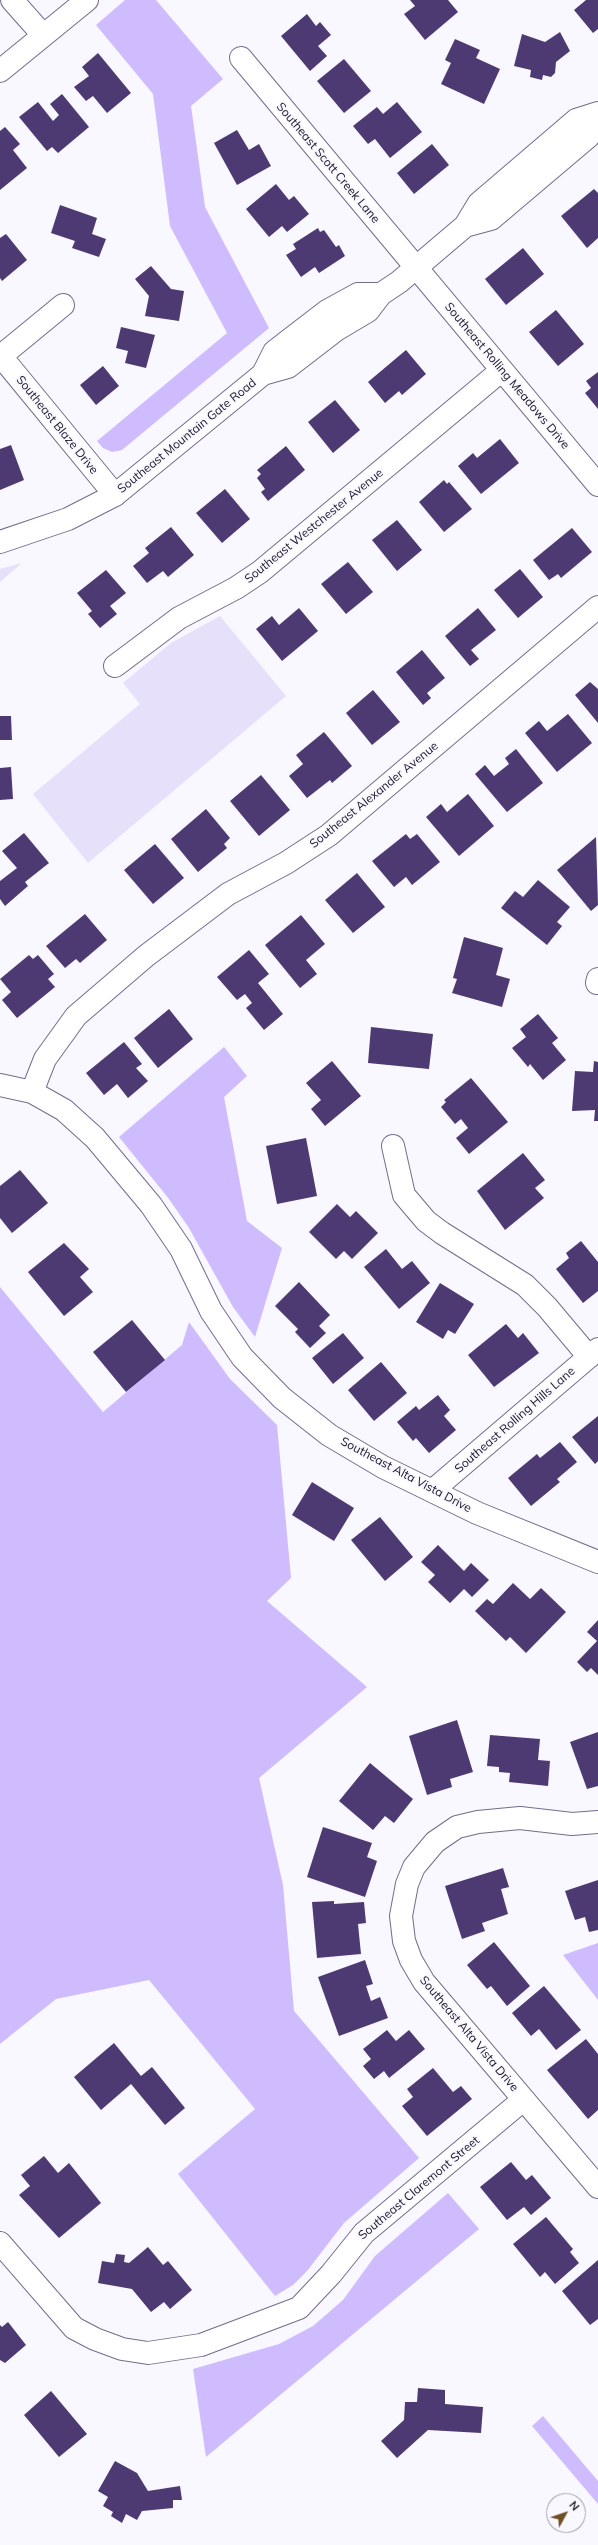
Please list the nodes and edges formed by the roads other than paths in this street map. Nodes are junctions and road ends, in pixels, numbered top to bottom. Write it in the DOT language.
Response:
graph roads {
  1 [pos="12,0"];
  2 [pos="87,0"];
  3 [pos="43,36"];
  4 [pos="241,58"];
  5 [pos="0,72"];
  6 [pos="598,113"];
  7 [pos="598,120"];
  8 [pos="465,226"];
  9 [pos="416,268"];
  10 [pos="63,305"];
  11 [pos="0,355"];
  12 [pos="502,370"];
  13 [pos="598,485"];
  14 [pos="115,495"];
  15 [pos="0,542"];
  16 [pos="598,607"];
  17 [pos="115,666"];
  18 [pos="0,1085"];
  19 [pos="32,1092"];
  20 [pos="393,1146"];
  21 [pos="593,1353"];
  22 [pos="432,1491"];
  23 [pos="598,1562"];
  24 [pos="598,1822"];
  25 [pos="523,2100"];
  26 [pos="598,2187"];
  27 [pos="0,2243"];
  1 -- 3 [label="street"];
  2 -- 3 [label="street"];
  3 -- 5 [label="street"];
  4 -- 9 [label="street, Southeast Scott Creek Lane"];
  6 -- 8 [label="street, Southeast Mountain Gate Road"];
  7 -- 8 [label="street, Southeast Mountain Gate Road"];
  8 -- 9 [label="street, Southeast Mountain Gate Road"];
  9 -- 12 [label="street, Southeast Rolling Meadows Drive"];
  9 -- 14 [label="street, Southeast Mountain Gate Road"];
  10 -- 11 [label="street"];
  11 -- 14 [label="street, Southeast Blaze Drive"];
  12 -- 13 [label="street, Southeast Rolling Meadows Drive"];
  12 -- 17 [label="street, Southeast Westchester Avenue"];
  14 -- 15 [label="street, Southeast Mountain Gate Road"];
  16 -- 19 [label="street, Southeast Alexander Avenue"];
  18 -- 19 [label="street, Southeast Alta Vista Drive"];
  19 -- 22 [label="street, Southeast Alta Vista Drive"];
  20 -- 21 [label="street"];
  21 -- 22 [label="street, Southeast Rolling Hills Lane"];
  22 -- 23 [label="street, Southeast Alta Vista Drive"];
  24 -- 25 [label="street, Southeast Alta Vista Drive"];
  25 -- 26 [label="street, Southeast Alta Vista Drive"];
  25 -- 27 [label="street, Southeast Claremont Street"];
}
